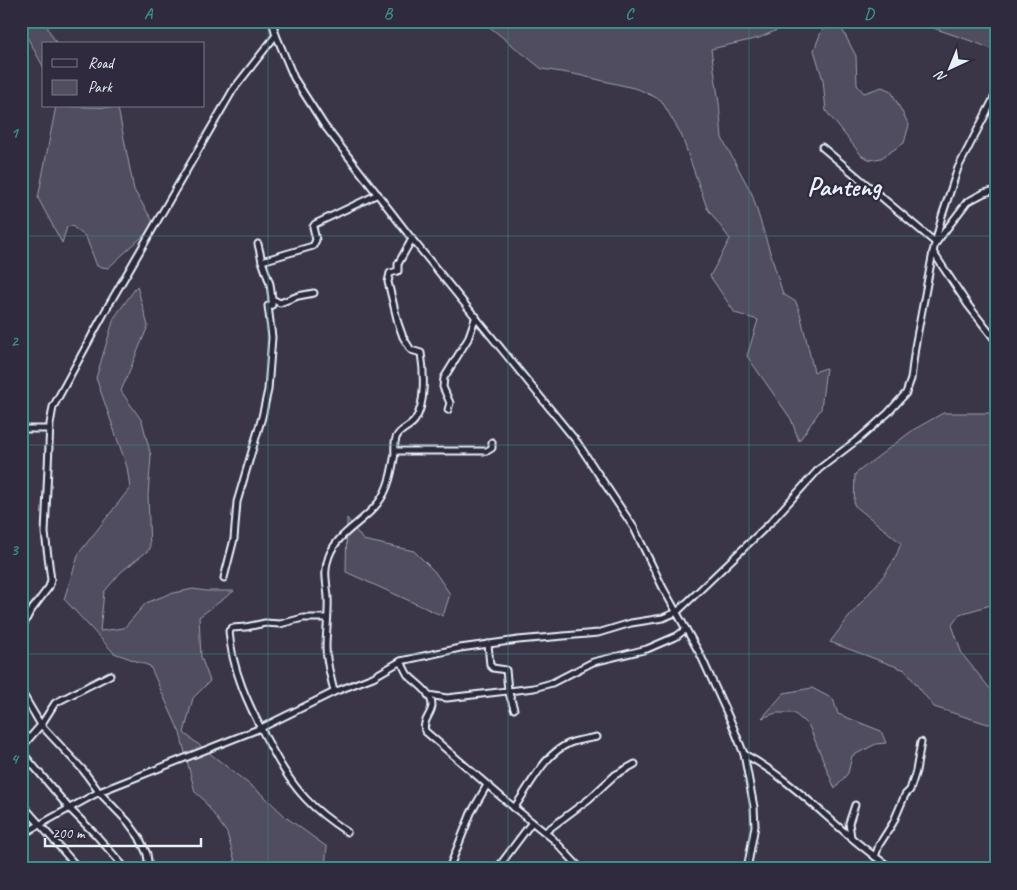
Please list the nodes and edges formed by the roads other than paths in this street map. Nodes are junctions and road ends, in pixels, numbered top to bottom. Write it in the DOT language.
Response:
graph roads {
  1 [pos="272,21"];
  2 [pos="276,35"];
  3 [pos="996,94"];
  4 [pos="822,147"];
  5 [pos="996,190"];
  6 [pos="378,194"];
  7 [pos="412,239"];
  8 [pos="936,243"];
  9 [pos="258,244"];
  10 [pos="933,252"];
  11 [pos="262,261"];
  12 [pos="314,293"];
  13 [pos="272,299"];
  14 [pos="476,316"];
  15 [pos="996,341"];
  16 [pos="448,410"];
  17 [pos="21,429"];
  18 [pos="49,430"];
  19 [pos="492,442"];
  20 [pos="395,451"];
  21 [pos="224,578"];
  22 [pos="677,612"];
  23 [pos="327,618"];
  24 [pos="686,629"];
  25 [pos="21,630"];
  26 [pos="488,644"];
  27 [pos="401,661"];
  28 [pos="110,676"];
  29 [pos="508,690"];
  30 [pos="21,691"];
  31 [pos="334,692"];
  32 [pos="428,695"];
  33 [pos="514,708"];
  34 [pos="41,725"];
  35 [pos="261,728"];
  36 [pos="597,737"];
  37 [pos="921,742"];
  38 [pos="21,749"];
  39 [pos="744,754"];
  40 [pos="635,764"];
  41 [pos="487,785"];
  42 [pos="99,792"];
  43 [pos="21,803"];
  44 [pos="855,805"];
  45 [pos="69,808"];
  46 [pos="514,808"];
  47 [pos="532,822"];
  48 [pos="40,825"];
  49 [pos="347,832"];
  50 [pos="546,832"];
  51 [pos="21,836"];
  52 [pos="851,838"];
  53 [pos="21,857"];
  54 [pos="875,857"];
  55 [pos="32,869"];
  56 [pos="79,869"];
  57 [pos="126,869"];
  58 [pos="149,869"];
  59 [pos="449,869"];
  60 [pos="496,869"];
  61 [pos="581,869"];
  62 [pos="747,869"];
  63 [pos="893,869"];
  1 -- 2 [label="street"];
  2 -- 6 [label="street"];
  2 -- 18 [label="street"];
  3 -- 8 [label="street"];
  4 -- 8 [label="street"];
  5 -- 8 [label="street"];
  6 -- 7 [label="street"];
  6 -- 11 [label="street"];
  7 -- 14 [label="street"];
  7 -- 20 [label="street"];
  8 -- 10 [label="street"];
  9 -- 11 [label="street"];
  10 -- 15 [label="street"];
  10 -- 22 [label="street"];
  11 -- 13 [label="street"];
  12 -- 13 [label="street"];
  13 -- 21 [label="street"];
  14 -- 16 [label="street"];
  14 -- 22 [label="street"];
  17 -- 18 [label="street"];
  18 -- 25 [label="street"];
  19 -- 20 [label="street"];
  20 -- 23 [label="street"];
  22 -- 24 [label="street"];
  22 -- 26 [label="street"];
  23 -- 31 [label="street"];
  23 -- 35 [label="street"];
  24 -- 29 [label="street"];
  24 -- 39 [label="street"];
  26 -- 27 [label="street"];
  26 -- 29 [label="street"];
  27 -- 31 [label="street"];
  27 -- 32 [label="street"];
  28 -- 34 [label="street"];
  29 -- 32 [label="street"];
  29 -- 33 [label="street"];
  30 -- 34 [label="street"];
  31 -- 35 [label="street"];
  32 -- 41 [label="street"];
  34 -- 38 [label="street"];
  34 -- 42 [label="street"];
  35 -- 42 [label="street"];
  35 -- 49 [label="street"];
  36 -- 46 [label="street"];
  37 -- 54 [label="street"];
  38 -- 45 [label="street"];
  39 -- 52 [label="street"];
  39 -- 62 [label="street"];
  40 -- 50 [label="street"];
  41 -- 46 [label="street"];
  41 -- 59 [label="street"];
  42 -- 45 [label="street"];
  42 -- 58 [label="street"];
  43 -- 48 [label="street"];
  44 -- 52 [label="street"];
  45 -- 48 [label="street"];
  45 -- 57 [label="street"];
  46 -- 47 [label="street"];
  47 -- 50 [label="street"];
  47 -- 60 [label="street"];
  48 -- 51 [label="street"];
  48 -- 56 [label="street"];
  50 -- 61 [label="street"];
  52 -- 54 [label="street"];
  53 -- 55 [label="street"];
  54 -- 63 [label="street"];
}
